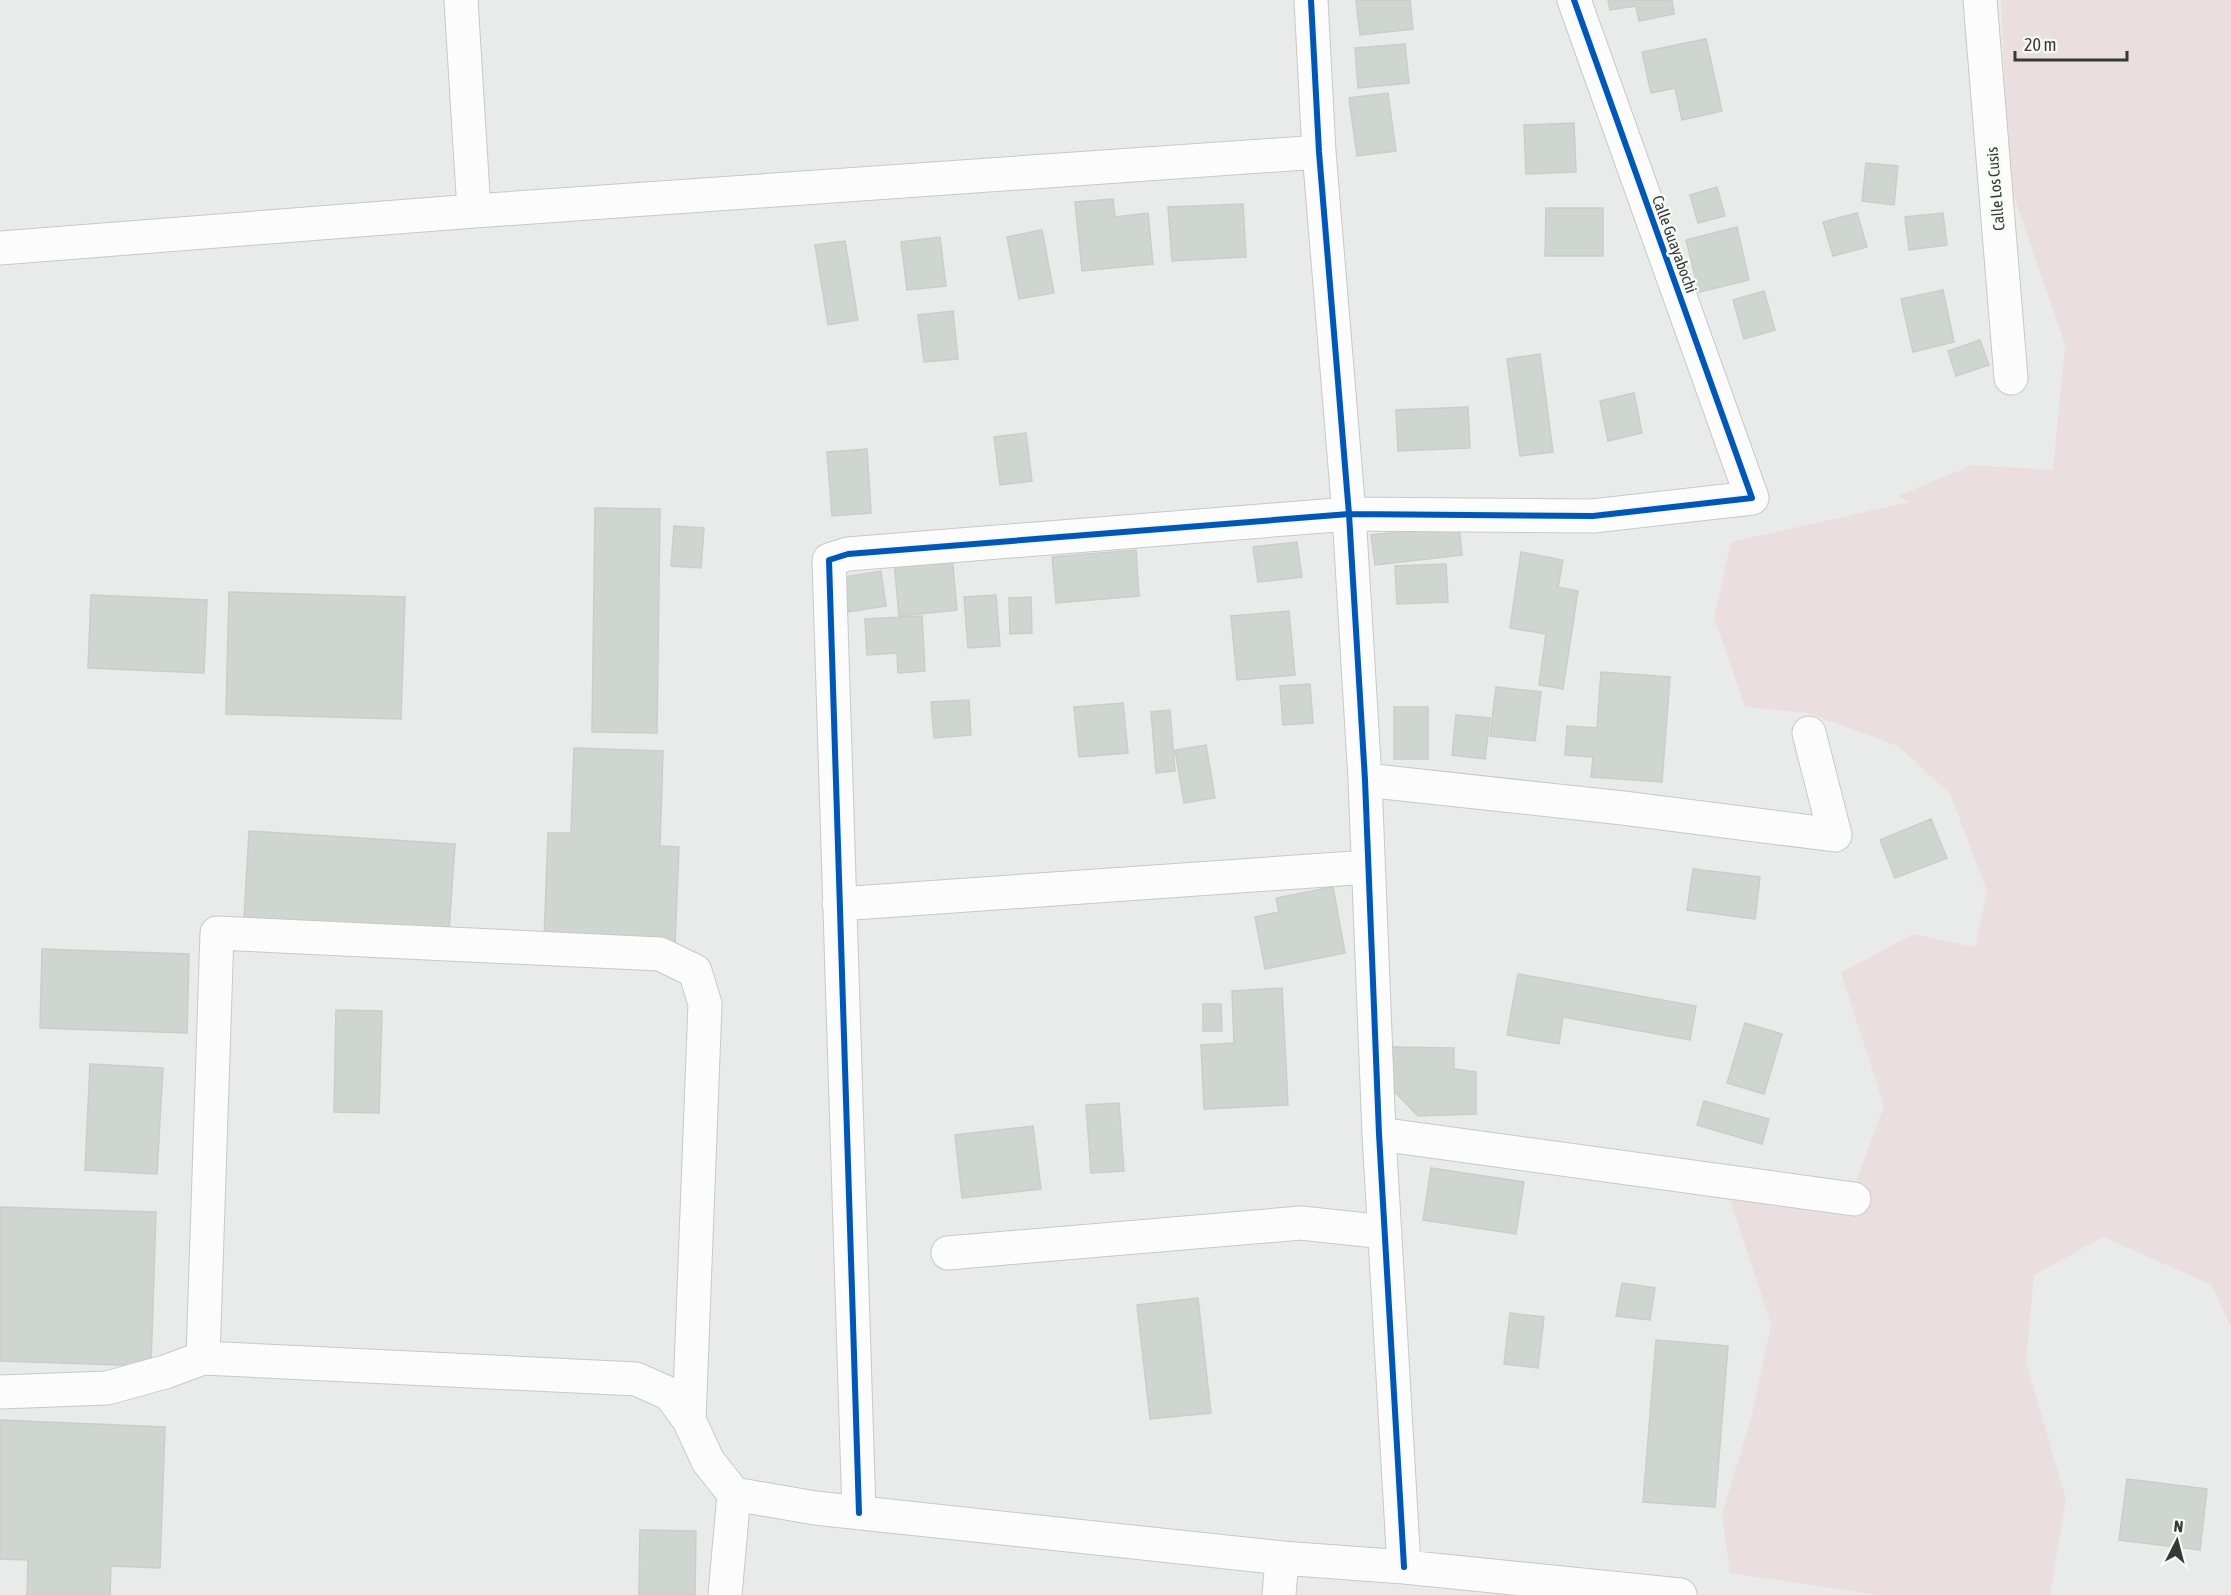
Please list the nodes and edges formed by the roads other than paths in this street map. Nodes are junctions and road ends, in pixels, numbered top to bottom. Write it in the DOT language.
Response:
graph roads {
  1 [pos="461,0"];
  2 [pos="1311,0"];
  3 [pos="1574,0"];
  4 [pos="1980,0"];
  5 [pos="1319,152"];
  6 [pos="474,211"];
  7 [pos="0,248"];
  8 [pos="2011,378"];
  9 [pos="1349,514"];
  10 [pos="1809,733"];
  11 [pos="1365,780"];
  12 [pos="1368,867"];
  13 [pos="839,904"];
  14 [pos="1379,1134"];
  15 [pos="1854,1199"];
  16 [pos="1385,1232"];
  17 [pos="948,1253"];
  18 [pos="203,1358"];
  19 [pos="0,1392"];
  20 [pos="689,1420"];
  21 [pos="734,1494"];
  22 [pos="859,1513"];
  23 [pos="1282,1558"];
  24 [pos="1404,1567"];
  25 [pos="725,1595"];
  26 [pos="1279,1595"];
  27 [pos="1680,1595"];
  1 -- 6 [label="street"];
  2 -- 5 [label="street"];
  3 -- 9 [label="street, Calle Guayabochi"];
  4 -- 8 [label="street, Calle Los Cusis"];
  5 -- 6 [label="street"];
  5 -- 9 [label="street"];
  6 -- 7 [label="street"];
  9 -- 11 [label="street"];
  9 -- 13 [label="street"];
  10 -- 11 [label="street"];
  11 -- 12 [label="street"];
  12 -- 13 [label="street"];
  12 -- 14 [label="street"];
  13 -- 22 [label="street"];
  14 -- 15 [label="street"];
  14 -- 16 [label="street"];
  16 -- 17 [label="street"];
  16 -- 24 [label="street"];
  18 -- 19 [label="street"];
  18 -- 20 [label="street"];
  18 -- 20 [label="street"];
  20 -- 21 [label="street"];
  21 -- 22 [label="street"];
  21 -- 25 [label="street"];
  22 -- 23 [label="street"];
  23 -- 24 [label="street"];
  23 -- 26 [label="street"];
  24 -- 27 [label="street"];
}
